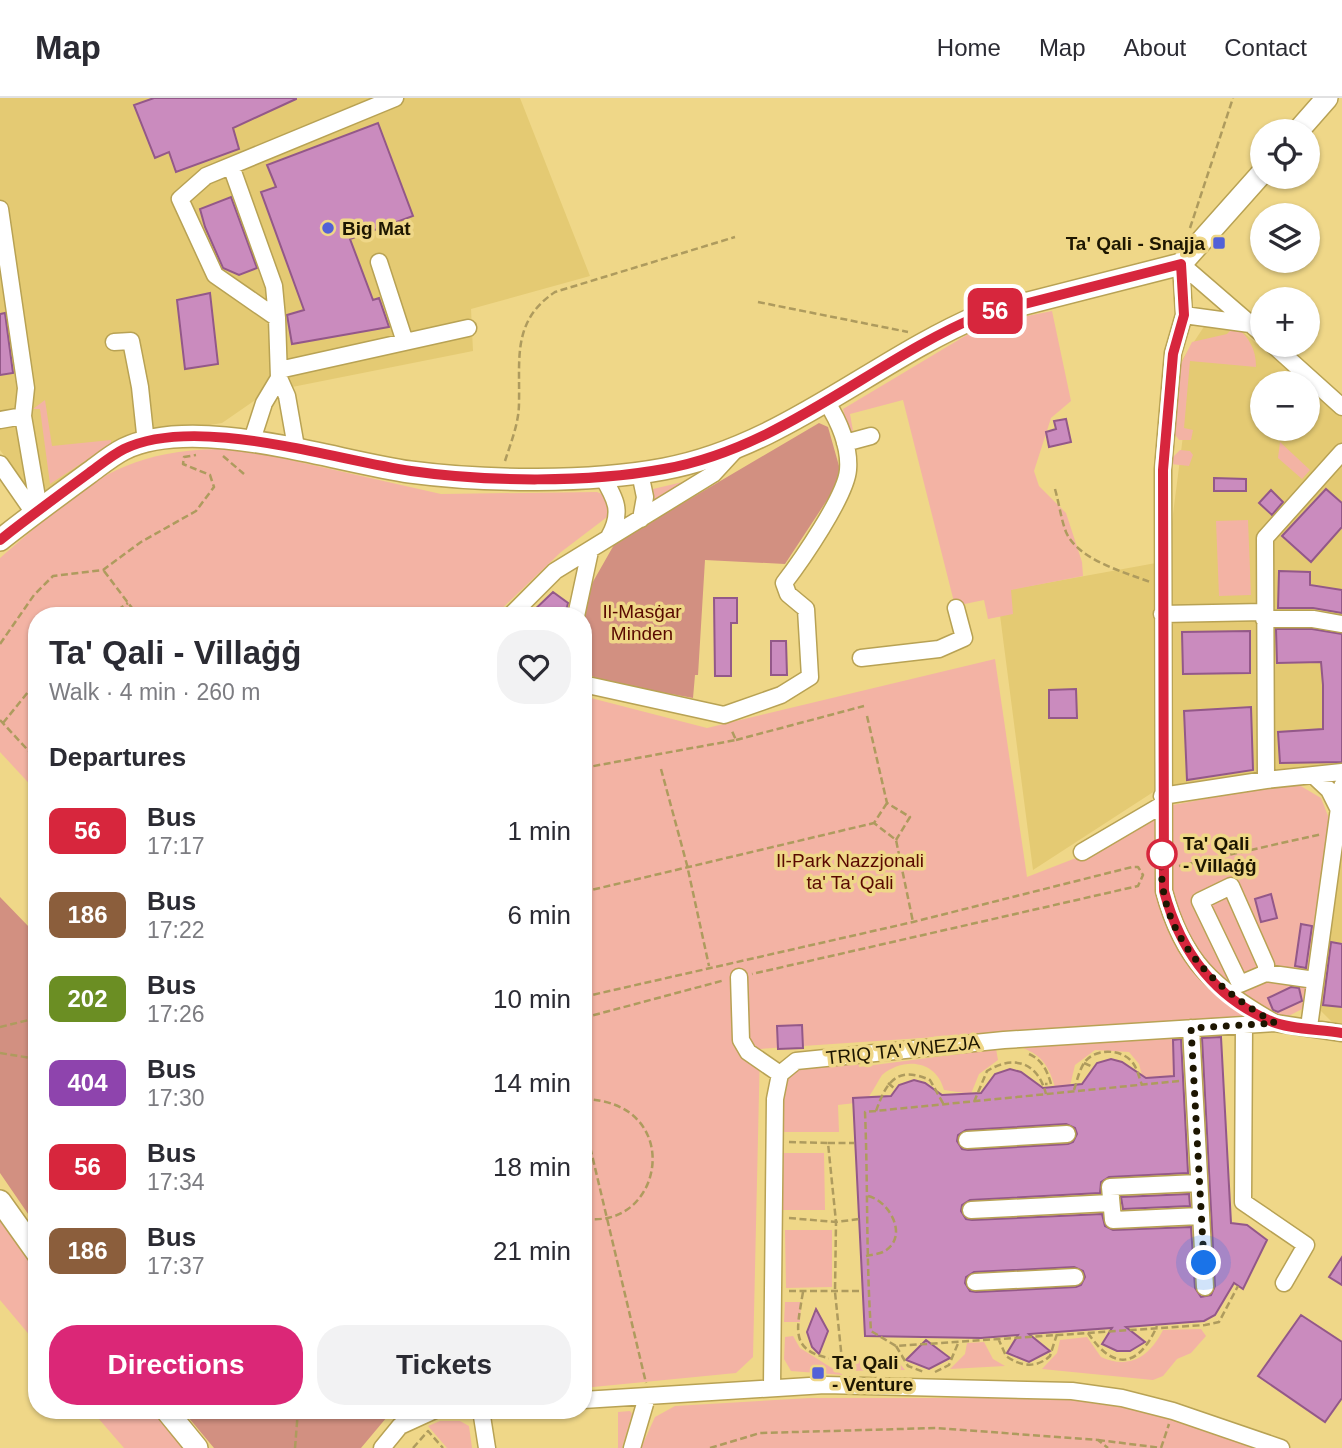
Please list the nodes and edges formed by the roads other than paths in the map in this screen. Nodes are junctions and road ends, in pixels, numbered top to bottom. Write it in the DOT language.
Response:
graph roads {
  1 [pos="395,98"];
  2 [pos="1326,98"];
  3 [pos="1308,119"];
  4 [pos="232,166"];
  5 [pos="1250,187"];
  6 [pos="0,209"];
  7 [pos="1187,259"];
  8 [pos="379,262"];
  9 [pos="1184,315"];
  10 [pos="277,317"];
  11 [pos="1250,323"];
  12 [pos="468,328"];
  13 [pos="1250,328"];
  14 [pos="114,342"];
  15 [pos="405,342"];
  16 [pos="1286,357"];
  17 [pos="279,374"];
  18 [pos="827,403"];
  19 [pos="1342,407"];
  20 [pos="23,416"];
  21 [pos="0,420"];
  22 [pos="871,436"];
  23 [pos="252,440"];
  24 [pos="146,443"];
  25 [pos="845,443"];
  26 [pos="296,447"];
  27 [pos="737,449"];
  28 [pos="1342,452"];
  29 [pos="0,464"];
  30 [pos="634,474"];
  31 [pos="601,476"];
  32 [pos="36,511"];
  33 [pos="618,512"];
  34 [pos="641,519"];
  35 [pos="608,539"];
  36 [pos="0,540"];
  37 [pos="590,551"];
  38 [pos="519,607"];
  39 [pos="578,607"];
  40 [pos="956,608"];
  41 [pos="1163,614"];
  42 [pos="1264,615"];
  43 [pos="1342,624"];
  44 [pos="861,658"];
  45 [pos="592,686"];
  46 [pos="1342,772"];
  47 [pos="1313,775"];
  48 [pos="1266,780"];
  49 [pos="1342,786"];
  50 [pos="1162,800"];
  51 [pos="1339,810"];
  52 [pos="1082,852"];
  53 [pos="1266,969"];
  54 [pos="1316,976"];
  55 [pos="739,977"];
  56 [pos="1275,1023"];
  57 [pos="1244,1025"];
  58 [pos="1308,1027"];
  59 [pos="1191,1028"];
  60 [pos="1342,1033"];
  61 [pos="780,1074"];
  62 [pos="1068,1134"];
  63 [pos="967,1140"];
  64 [pos="1198,1182"];
  65 [pos="0,1201"];
  66 [pos="1110,1203"];
  67 [pos="971,1210"];
  68 [pos="1200,1216"];
  69 [pos="28,1240"];
  70 [pos="1074,1277"];
  71 [pos="975,1282"];
  72 [pos="1284,1283"];
  73 [pos="1205,1287"];
  74 [pos="772,1386"];
  75 [pos="647,1397"];
  76 [pos="592,1400"];
  77 [pos="173,1419"];
  78 [pos="415,1419"];
  79 [pos="482,1419"];
  80 [pos="197,1448"];
  81 [pos="382,1448"];
  82 [pos="487,1448"];
  83 [pos="632,1448"];
  84 [pos="1281,1448"];
  1 -- 4 [label="street"];
  2 -- 3 [label="main road"];
  4 -- 10 [label="street"];
  4 -- 10 [label="street"];
  5 -- 7 [label="main road"];
  6 -- 20 [label="street"];
  7 -- 9 [label="street"];
  7 -- 11 [label="street"];
  7 -- 18 [label="main road"];
  8 -- 15 [label="street"];
  9 -- 13 [label="street"];
  9 -- 41 [label="street"];
  10 -- 17 [label="street"];
  12 -- 15 [label="street"];
  14 -- 24 [label="street"];
  15 -- 17 [label="street"];
  16 -- 19 [label="street"];
  17 -- 23 [label="street"];
  17 -- 26 [label="street"];
  18 -- 25 [label="street"];
  18 -- 27 [label="main road"];
  20 -- 21 [label="street"];
  20 -- 32 [label="street"];
  22 -- 25 [label="street"];
  23 -- 24 [label="main road"];
  23 -- 26 [label="main road"];
  24 -- 32 [label="main road"];
  25 -- 45 [label="street"];
  26 -- 31 [label="main road"];
  27 -- 30 [label="main road"];
  27 -- 34 [label="street"];
  28 -- 42 [label="street"];
  29 -- 32 [label="street"];
  30 -- 31 [label="main road"];
  30 -- 33 [label="street"];
  30 -- 34 [label="street"];
  31 -- 33 [label="street"];
  32 -- 36 [label="main road"];
  33 -- 35 [label="street"];
  34 -- 35 [label="street"];
  35 -- 37 [label="street"];
  37 -- 38 [label="street"];
  37 -- 39 [label="street"];
  40 -- 44 [label="street"];
  41 -- 42 [label="street"];
  41 -- 50 [label="street"];
  42 -- 43 [label="street"];
  42 -- 48 [label="street"];
  46 -- 47 [label="street"];
  47 -- 48 [label="street"];
  47 -- 51 [label="street"];
  48 -- 50 [label="street"];
  49 -- 51 [label="street"];
  50 -- 52 [label="street"];
  50 -- 56 [label="street"];
  51 -- 54 [label="street"];
  53 -- 53 [label="street"];
  53 -- 54 [label="street"];
  54 -- 58 [label="street"];
  55 -- 61 [label="street"];
  56 -- 57 [label="street, TRIQ TA' VNEZJA"];
  56 -- 58 [label="street, TRIQ TA' VNEZJA"];
  57 -- 59 [label="street, TRIQ TA' VNEZJA"];
  57 -- 72 [label="street"];
  58 -- 60 [label="street, TRIQ TA' VNEZJA"];
  59 -- 61 [label="street, TRIQ TA' VNEZJA"];
  59 -- 64 [label="street"];
  61 -- 74 [label="street"];
  62 -- 63 [label="street"];
  64 -- 66 [label="street"];
  64 -- 68 [label="street"];
  65 -- 69 [label="main road"];
  66 -- 67 [label="street"];
  66 -- 68 [label="street"];
  68 -- 73 [label="street"];
  70 -- 71 [label="street"];
  74 -- 75 [label="street"];
  74 -- 84 [label="street"];
  75 -- 76 [label="street"];
  75 -- 83 [label="street"];
  77 -- 80 [label="main road"];
  78 -- 81 [label="street"];
  79 -- 82 [label="street"];
}
